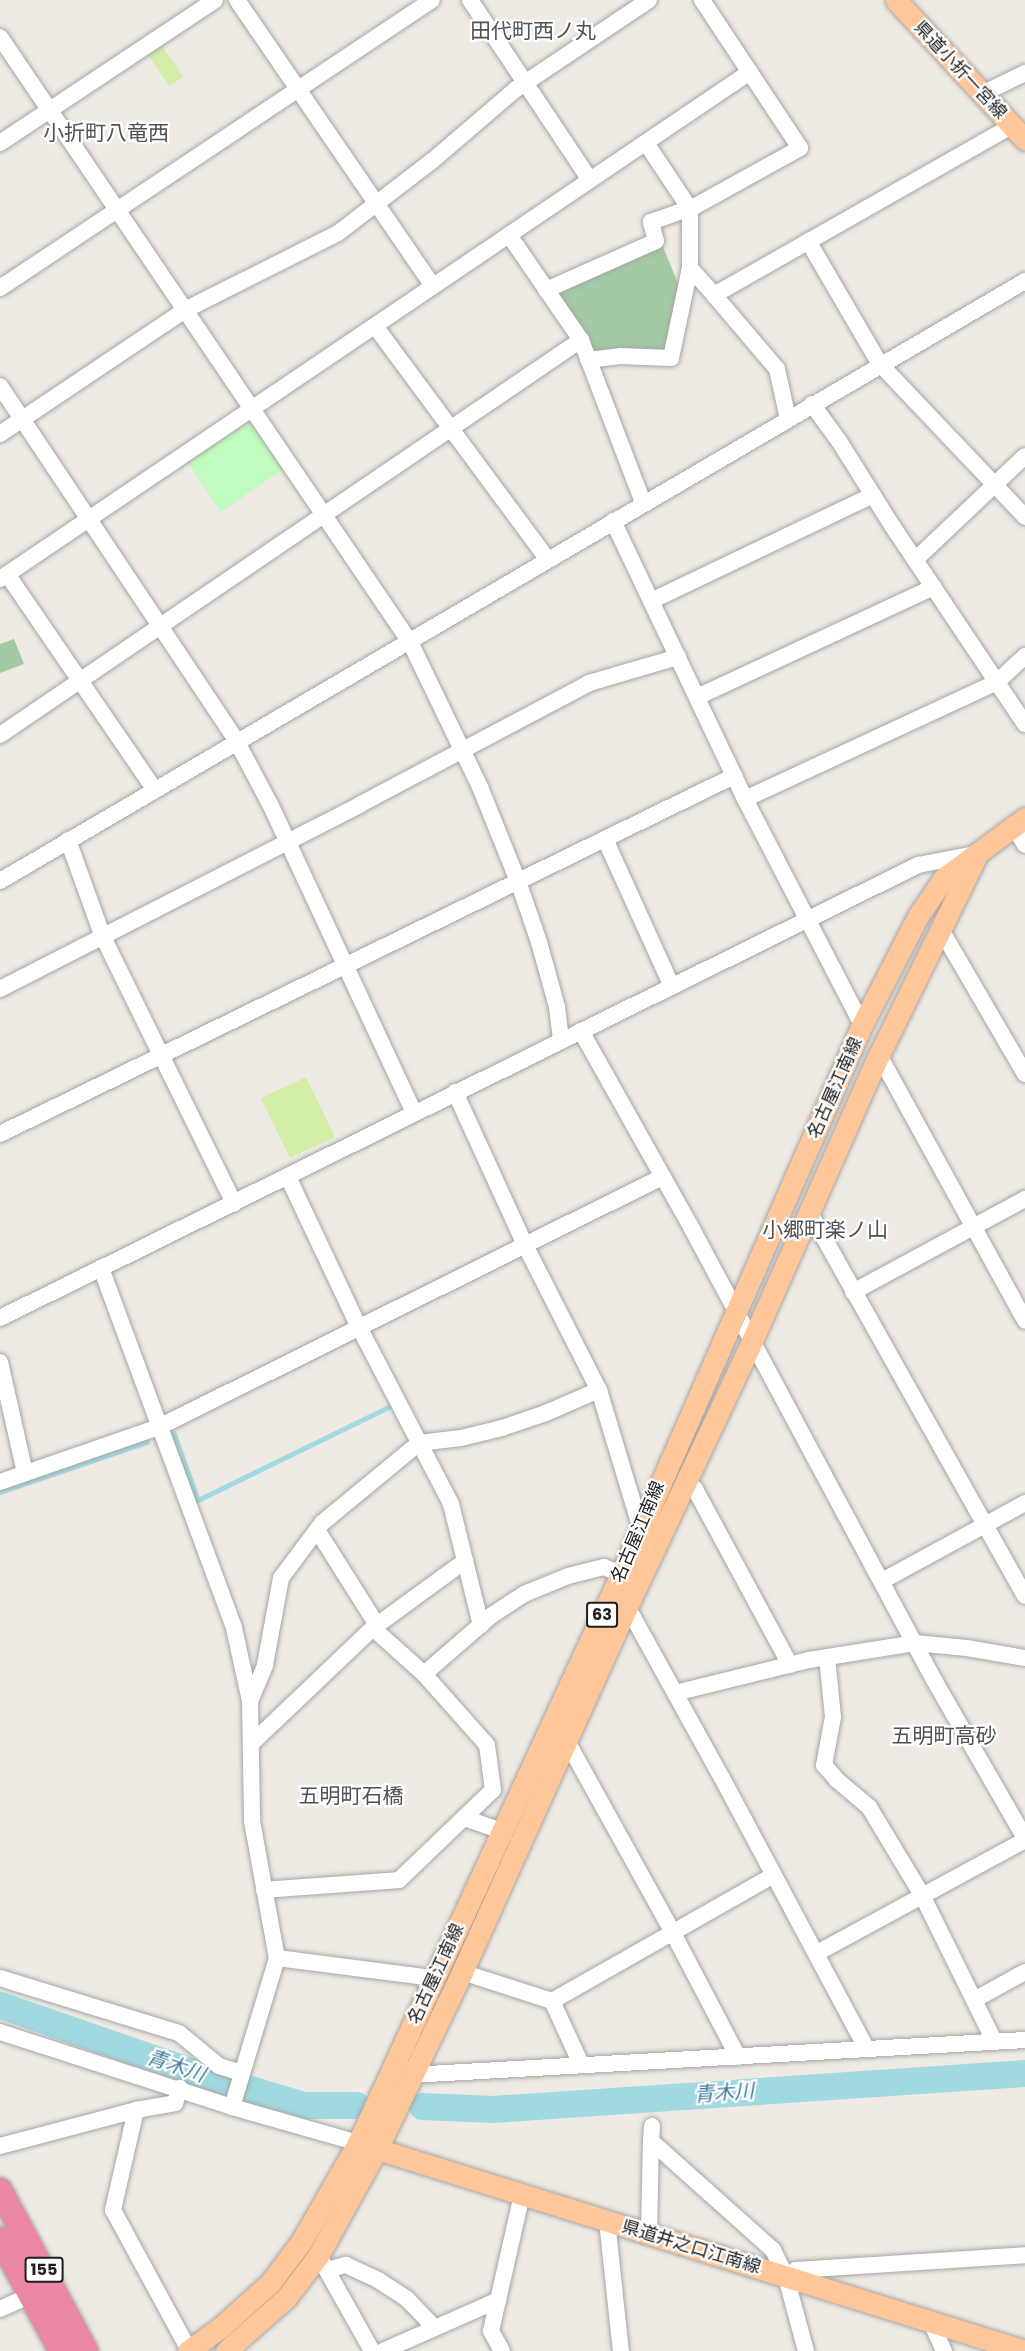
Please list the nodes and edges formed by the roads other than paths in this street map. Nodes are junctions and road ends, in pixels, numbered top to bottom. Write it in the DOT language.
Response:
graph roads {
  1 [pos="215,0"];
  2 [pos="237,0"];
  3 [pos="432,0"];
  4 [pos="470,0"];
  5 [pos="649,0"];
  6 [pos="702,0"];
  7 [pos="904,2"];
  8 [pos="0,37"];
  9 [pos="750,72"];
  10 [pos="1025,73"];
  11 [pos="525,83"];
  12 [pos="297,90"];
  13 [pos="982,94"];
  14 [pos="50,110"];
  15 [pos="1018,133"];
  16 [pos="646,142"];
  17 [pos="0,143"];
  18 [pos="590,180"];
  19 [pos="375,203"];
  20 [pos="690,208"];
  21 [pos="117,210"];
  22 [pos="509,235"];
  23 [pos="808,241"];
  24 [pos="690,268"];
  25 [pos="1025,281"];
  26 [pos="433,286"];
  27 [pos="0,288"];
  28 [pos="546,290"];
  29 [pos="714,295"];
  30 [pos="185,310"];
  31 [pos="375,326"];
  32 [pos="581,340"];
  33 [pos="588,360"];
  34 [pos="880,364"];
  35 [pos="0,386"];
  36 [pos="812,404"];
  37 [pos="252,409"];
  38 [pos="22,419"];
  39 [pos="788,419"];
  40 [pos="451,428"];
  41 [pos="0,434"];
  42 [pos="1025,456"];
  43 [pos="995,484"];
  44 [pos="873,495"];
  45 [pos="643,502"];
  46 [pos="325,515"];
  47 [pos="1025,517"];
  48 [pos="89,519"];
  49 [pos="613,521"];
  50 [pos="548,560"];
  51 [pos="915,560"];
  52 [pos="4,577"];
  53 [pos="934,588"];
  54 [pos="651,601"];
  55 [pos="161,626"];
  56 [pos="410,642"];
  57 [pos="1025,656"];
  58 [pos="678,657"];
  59 [pos="80,681"];
  60 [pos="998,682"];
  61 [pos="697,697"];
  62 [pos="1025,723"];
  63 [pos="0,735"];
  64 [pos="237,742"];
  65 [pos="462,749"];
  66 [pos="734,776"];
  67 [pos="154,789"];
  68 [pos="745,799"];
  69 [pos="1019,821"];
  70 [pos="605,839"];
  71 [pos="68,840"];
  72 [pos="288,842"];
  73 [pos="1025,845"];
  74 [pos="978,854"];
  75 [pos="0,881"];
  76 [pos="518,881"];
  77 [pos="807,920"];
  78 [pos="940,928"];
  79 [pos="103,937"];
  80 [pos="345,965"];
  81 [pos="672,987"];
  82 [pos="0,989"];
  83 [pos="862,1025"];
  84 [pos="581,1031"];
  85 [pos="561,1041"];
  86 [pos="879,1054"];
  87 [pos="161,1055"];
  88 [pos="1025,1074"];
  89 [pos="455,1092"];
  90 [pos="414,1112"];
  91 [pos="0,1134"];
  92 [pos="288,1177"];
  93 [pos="662,1177"];
  94 [pos="1025,1199"];
  95 [pos="234,1203"];
  96 [pos="810,1213"];
  97 [pos="972,1228"];
  98 [pos="525,1245"];
  99 [pos="101,1268"];
  100 [pos="853,1292"];
  101 [pos="736,1311"];
  102 [pos="0,1318"];
  103 [pos="1025,1321"];
  104 [pos="359,1327"];
  105 [pos="752,1341"];
  106 [pos="0,1362"];
  107 [pos="599,1390"];
  108 [pos="159,1427"];
  109 [pos="419,1443"];
  110 [pos="25,1473"];
  111 [pos="0,1482"];
  112 [pos="684,1484"];
  113 [pos="1025,1503"];
  114 [pos="987,1524"];
  115 [pos="640,1526"];
  116 [pos="317,1530"];
  117 [pos="465,1561"];
  118 [pos="621,1574"];
  119 [pos="882,1581"];
  120 [pos="1025,1596"];
  121 [pos="626,1609"];
  122 [pos="481,1625"];
  123 [pos="375,1626"];
  124 [pos="915,1643"];
  125 [pos="827,1657"];
  126 [pos="1025,1658"];
  127 [pos="790,1665"];
  128 [pos="424,1674"];
  129 [pos="675,1693"];
  130 [pos="250,1701"];
  131 [pos="565,1743"];
  132 [pos="251,1744"];
  133 [pos="464,1818"];
  134 [pos="502,1831"];
  135 [pos="1025,1839"];
  136 [pos="774,1875"];
  137 [pos="264,1890"];
  138 [pos="922,1895"];
  139 [pos="673,1933"];
  140 [pos="817,1953"];
  141 [pos="277,1958"];
  142 [pos="462,1972"];
  143 [pos="1025,1972"];
  144 [pos="0,1978"];
  145 [pos="434,1978"];
  146 [pos="974,2000"];
  147 [pos="552,2001"];
  148 [pos="0,2032"];
  149 [pos="1025,2040"];
  150 [pos="994,2041"];
  151 [pos="867,2049"];
  152 [pos="738,2057"];
  153 [pos="581,2064"];
  154 [pos="242,2075"];
  155 [pos="411,2075"];
  156 [pos="180,2088"];
  157 [pos="234,2102"];
  158 [pos="136,2110"];
  159 [pos="0,2146"];
  160 [pos="367,2146"];
  161 [pos="0,2190"];
  162 [pos="522,2194"];
  163 [pos="607,2221"];
  164 [pos="649,2234"];
  165 [pos="0,2239"];
  166 [pos="1025,2255"];
  167 [pos="323,2263"];
  168 [pos="786,2277"];
  169 [pos="31,2295"];
  170 [pos="498,2300"];
  171 [pos="0,2308"];
  172 [pos="931,2322"];
  173 [pos="435,2328"];
  174 [pos="233,2349"];
  175 [pos="188,2350"];
  176 [pos="61,2351"];
  177 [pos="86,2351"];
  178 [pos="372,2351"];
  179 [pos="383,2351"];
  180 [pos="502,2351"];
  181 [pos="621,2351"];
  182 [pos="806,2351"];
  183 [pos="944,2351"];
  184 [pos="1025,2351"];
  1 -- 14 [label="street"];
  2 -- 12 [label="street"];
  3 -- 12 [label="street"];
  4 -- 11 [label="street"];
  5 -- 11 [label="street"];
  6 -- 9 [label="street"];
  7 -- 13 [label="main road, 県道小折一宮線"];
  8 -- 14 [label="street"];
  9 -- 16 [label="street"];
  9 -- 20 [label="street"];
  10 -- 13 [label="street"];
  11 -- 18 [label="street"];
  11 -- 19 [label="street"];
  12 -- 19 [label="street"];
  12 -- 21 [label="street"];
  13 -- 15 [label="main road, 県道小折一宮線"];
  14 -- 17 [label="street"];
  14 -- 21 [label="street"];
  15 -- 23 [label="street"];
  16 -- 18 [label="street"];
  16 -- 20 [label="street"];
  18 -- 22 [label="street"];
  19 -- 26 [label="street"];
  19 -- 30 [label="street"];
  20 -- 24 [label="street"];
  20 -- 28 [label="street"];
  21 -- 27 [label="street"];
  21 -- 30 [label="street"];
  22 -- 26 [label="street"];
  22 -- 28 [label="street"];
  23 -- 29 [label="street"];
  23 -- 34 [label="street"];
  24 -- 29 [label="street"];
  24 -- 33 [label="street"];
  25 -- 34 [label="street"];
  26 -- 31 [label="street"];
  28 -- 32 [label="street"];
  29 -- 39 [label="street"];
  30 -- 37 [label="street"];
  30 -- 38 [label="street"];
  31 -- 37 [label="street"];
  31 -- 40 [label="street"];
  32 -- 33 [label="street"];
  32 -- 40 [label="street"];
  33 -- 45 [label="street"];
  34 -- 36 [label="street"];
  34 -- 43 [label="street"];
  35 -- 38 [label="street"];
  36 -- 39 [label="street"];
  36 -- 44 [label="street"];
  37 -- 46 [label="street"];
  37 -- 48 [label="street"];
  38 -- 41 [label="street"];
  38 -- 48 [label="street"];
  39 -- 45 [label="street"];
  40 -- 46 [label="street"];
  40 -- 50 [label="street"];
  42 -- 43 [label="street"];
  43 -- 47 [label="street"];
  43 -- 51 [label="street"];
  44 -- 51 [label="street"];
  44 -- 54 [label="street"];
  45 -- 49 [label="street"];
  46 -- 55 [label="street"];
  46 -- 56 [label="street"];
  48 -- 52 [label="street"];
  48 -- 55 [label="street"];
  49 -- 50 [label="street"];
  49 -- 54 [label="street"];
  50 -- 56 [label="street"];
  51 -- 53 [label="street"];
  52 -- 59 [label="street"];
  53 -- 60 [label="street"];
  53 -- 61 [label="street"];
  54 -- 58 [label="street"];
  55 -- 59 [label="street"];
  55 -- 64 [label="street"];
  56 -- 64 [label="street"];
  56 -- 65 [label="street"];
  57 -- 60 [label="street"];
  58 -- 61 [label="street"];
  58 -- 65 [label="street"];
  59 -- 63 [label="street"];
  59 -- 67 [label="street"];
  60 -- 62 [label="street"];
  60 -- 68 [label="street"];
  61 -- 66 [label="street"];
  64 -- 67 [label="street"];
  64 -- 72 [label="street"];
  65 -- 72 [label="street"];
  65 -- 76 [label="street"];
  66 -- 68 [label="street"];
  66 -- 70 [label="street"];
  67 -- 71 [label="street"];
  68 -- 77 [label="street"];
  69 -- 73 [label="street"];
  69 -- 74 [label="main road, 名古屋江南線 / 63"];
  70 -- 76 [label="street"];
  70 -- 81 [label="street"];
  71 -- 75 [label="street"];
  71 -- 79 [label="street"];
  72 -- 79 [label="street"];
  72 -- 80 [label="street"];
  74 -- 77 [label="street"];
  74 -- 78 [label="main road, 名古屋江南線 / 63"];
  74 -- 83 [label="main road, 名古屋江南線 / 63"];
  76 -- 80 [label="street"];
  76 -- 85 [label="street"];
  77 -- 81 [label="street"];
  77 -- 83 [label="street"];
  78 -- 86 [label="main road, 名古屋江南線 / 63"];
  78 -- 88 [label="street"];
  79 -- 82 [label="street"];
  79 -- 87 [label="street"];
  80 -- 87 [label="street"];
  80 -- 90 [label="street"];
  81 -- 84 [label="street"];
  83 -- 101 [label="main road, 名古屋江南線 / 63"];
  84 -- 85 [label="street"];
  84 -- 93 [label="street"];
  85 -- 89 [label="street"];
  86 -- 96 [label="main road, 名古屋江南線 / 63"];
  86 -- 97 [label="street"];
  87 -- 91 [label="street"];
  87 -- 95 [label="street"];
  89 -- 90 [label="street"];
  89 -- 98 [label="street"];
  90 -- 92 [label="street"];
  92 -- 95 [label="street"];
  92 -- 104 [label="street"];
  93 -- 98 [label="street"];
  93 -- 101 [label="street"];
  94 -- 97 [label="street"];
  95 -- 99 [label="street"];
  96 -- 100 [label="street"];
  96 -- 105 [label="main road, 名古屋江南線 / 63"];
  97 -- 100 [label="street"];
  97 -- 103 [label="street"];
  98 -- 104 [label="street"];
  98 -- 107 [label="street"];
  99 -- 102 [label="street"];
  99 -- 108 [label="street"];
  100 -- 114 [label="street"];
  101 -- 105 [label="street"];
  101 -- 115 [label="main road, 名古屋江南線 / 63"];
  104 -- 108 [label="street"];
  104 -- 109 [label="street"];
  105 -- 112 [label="main road, 名古屋江南線 / 63"];
  105 -- 119 [label="street"];
  106 -- 110 [label="street"];
  107 -- 109 [label="street"];
  107 -- 115 [label="street"];
  108 -- 110 [label="street"];
  108 -- 130 [label="street"];
  109 -- 116 [label="street"];
  109 -- 117 [label="street"];
  110 -- 111 [label="street"];
  112 -- 121 [label="main road, 名古屋江南線 / 63"];
  112 -- 127 [label="street"];
  113 -- 114 [label="street"];
  114 -- 119 [label="street"];
  114 -- 120 [label="street"];
  115 -- 118 [label="main road, 名古屋江南線 / 63"];
  116 -- 123 [label="street"];
  116 -- 130 [label="street"];
  117 -- 122 [label="street"];
  117 -- 123 [label="street"];
  118 -- 122 [label="street"];
  118 -- 134 [label="main road, 名古屋江南線 / 63"];
  119 -- 124 [label="street"];
  121 -- 129 [label="street"];
  121 -- 131 [label="main road, 名古屋江南線 / 63"];
  122 -- 128 [label="street"];
  123 -- 128 [label="street"];
  123 -- 132 [label="street"];
  124 -- 125 [label="street"];
  124 -- 126 [label="street"];
  124 -- 135 [label="street"];
  125 -- 127 [label="street"];
  125 -- 138 [label="street"];
  127 -- 129 [label="street"];
  128 -- 133 [label="street"];
  129 -- 136 [label="street"];
  130 -- 132 [label="street"];
  131 -- 139 [label="street"];
  131 -- 142 [label="main road, 名古屋江南線 / 63"];
  132 -- 137 [label="street"];
  133 -- 134 [label="street"];
  133 -- 137 [label="street"];
  134 -- 145 [label="main road, 名古屋江南線 / 63"];
  135 -- 138 [label="street"];
  136 -- 139 [label="street"];
  136 -- 140 [label="street"];
  137 -- 141 [label="street"];
  138 -- 140 [label="street"];
  138 -- 146 [label="street"];
  139 -- 147 [label="street"];
  139 -- 152 [label="street"];
  140 -- 151 [label="street"];
  141 -- 145 [label="street"];
  141 -- 154 [label="street"];
  142 -- 147 [label="street"];
  142 -- 155 [label="main road, 名古屋江南線 / 63"];
  143 -- 146 [label="street"];
  144 -- 154 [label="street"];
  145 -- 160 [label="main road, 名古屋江南線 / 63"];
  146 -- 150 [label="street"];
  147 -- 153 [label="street"];
  148 -- 156 [label="street"];
  149 -- 150 [label="street"];
  150 -- 151 [label="street"];
  151 -- 152 [label="street"];
  152 -- 153 [label="street"];
  153 -- 155 [label="street"];
  154 -- 157 [label="street"];
  155 -- 160 [label="main road, 名古屋江南線 / 63"];
  156 -- 157 [label="street"];
  156 -- 158 [label="street"];
  157 -- 160 [label="street"];
  158 -- 159 [label="street"];
  158 -- 175 [label="street"];
  160 -- 162 [label="main road, 県道井之口江南線"];
  160 -- 167 [label="main road, 名古屋江南線 / 63"];
  160 -- 175 [label="main road, 名古屋江南線 / 63"];
  161 -- 177 [label="highway, 155"];
  162 -- 163 [label="main road, 県道井之口江南線"];
  162 -- 170 [label="street"];
  163 -- 164 [label="main road, 県道井之口江南線"];
  163 -- 181 [label="street"];
  164 -- 168 [label="main road, 県道井之口江南線"];
  164 -- 168 [label="street"];
  165 -- 169 [label="highway, 155"];
  166 -- 168 [label="street"];
  167 -- 173 [label="street"];
  167 -- 174 [label="main road, 名古屋江南線 / 63"];
  167 -- 178 [label="street"];
  168 -- 172 [label="main road, 県道井之口江南線"];
  168 -- 182 [label="street"];
  169 -- 171 [label="street"];
  169 -- 176 [label="highway, 155"];
  170 -- 173 [label="street"];
  170 -- 180 [label="street"];
  172 -- 183 [label="street"];
  172 -- 184 [label="main road, 県道井之口江南線"];
  173 -- 179 [label="street"];
}
